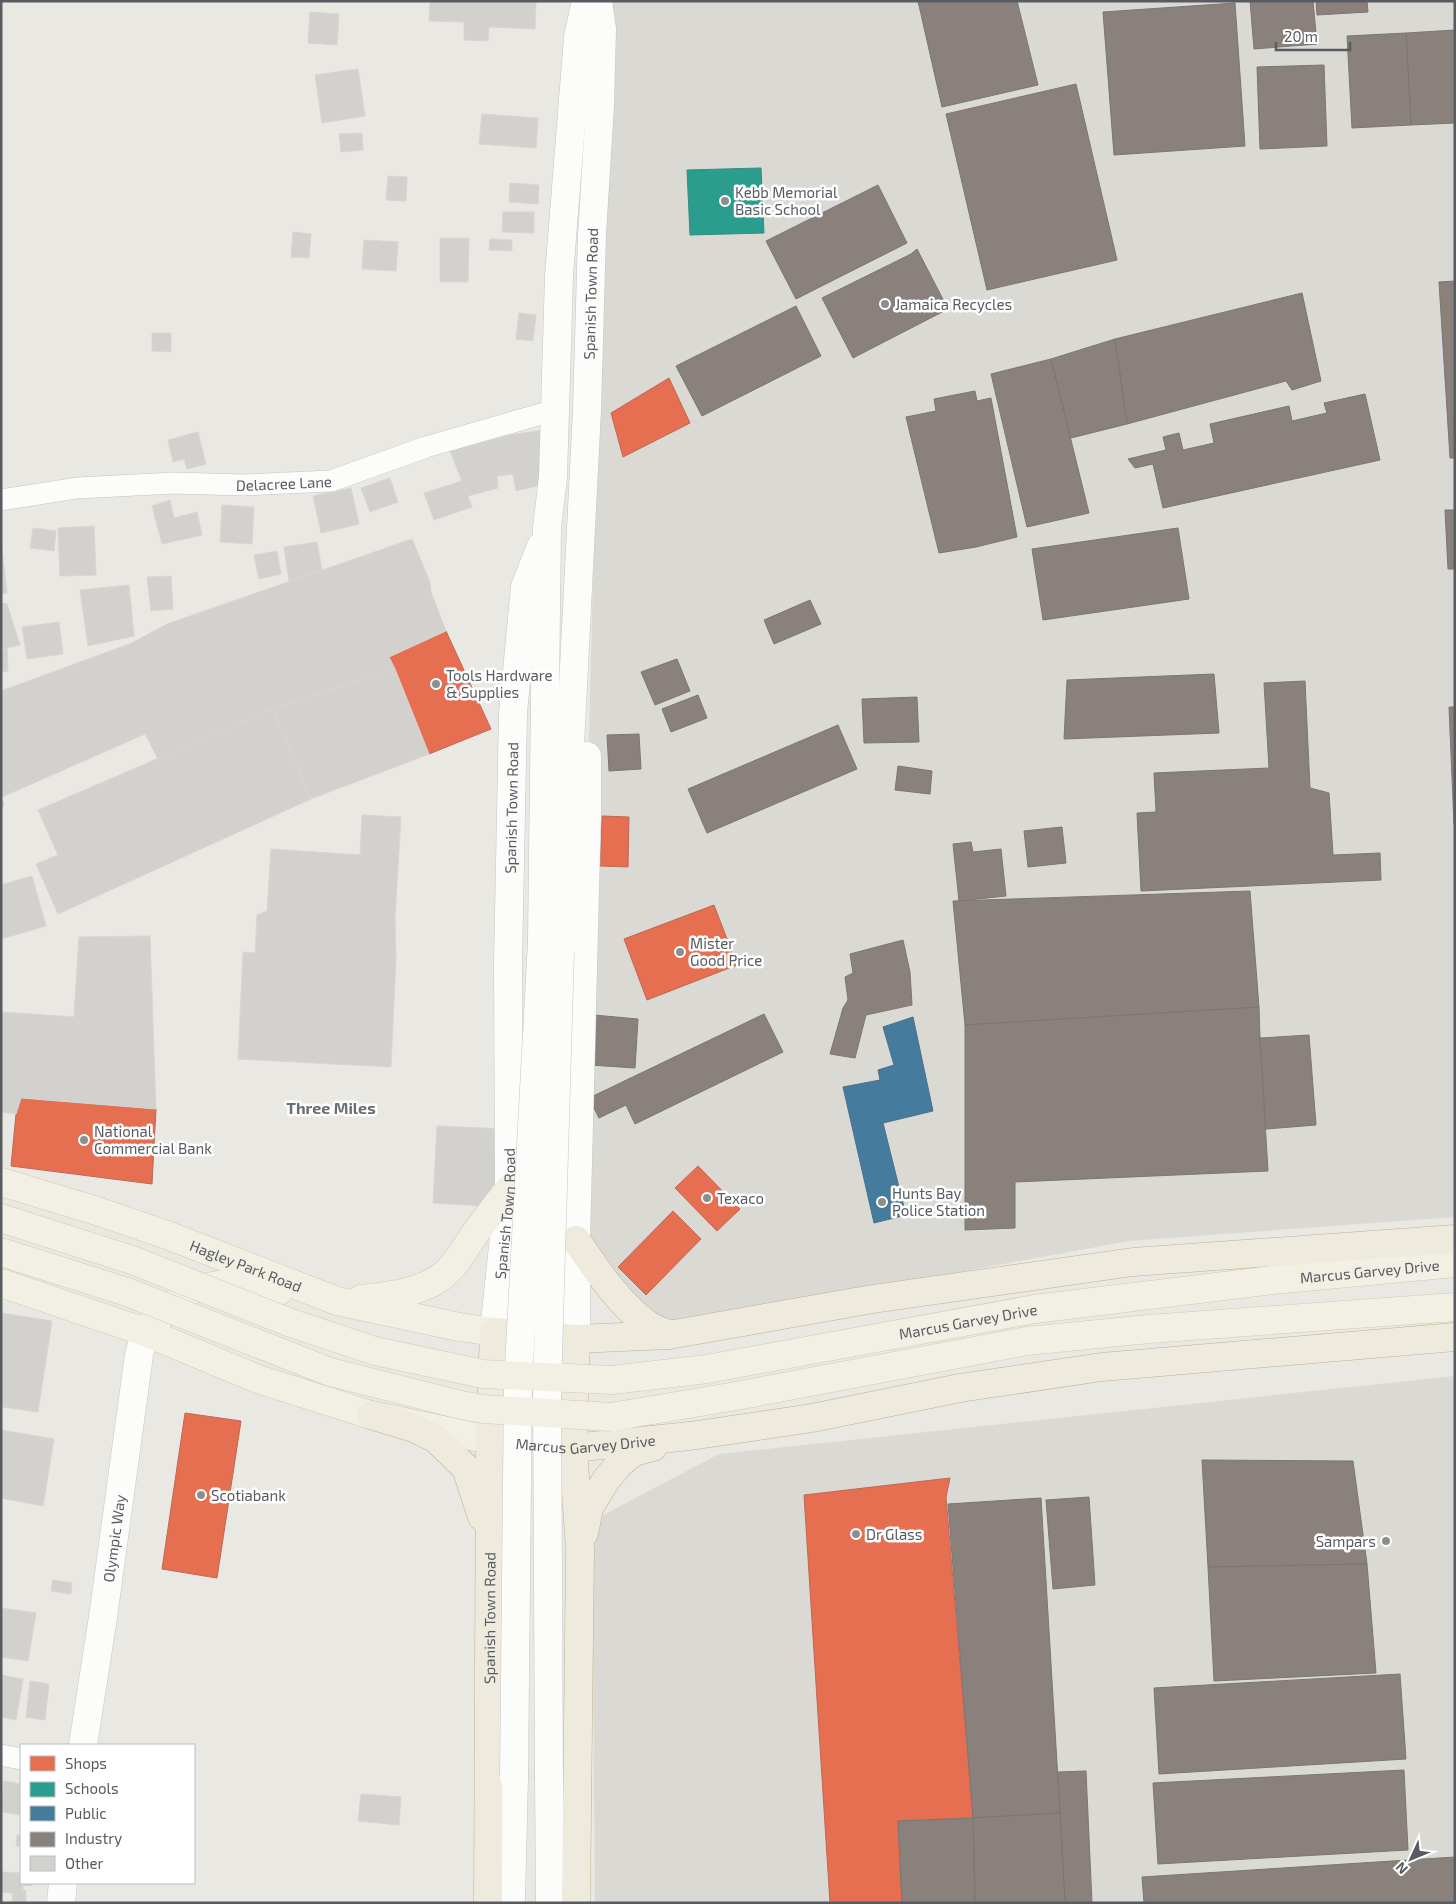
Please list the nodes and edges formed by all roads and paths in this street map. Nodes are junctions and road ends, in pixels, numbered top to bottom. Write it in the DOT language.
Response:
graph roads {
  1 [pos="586,1"];
  2 [pos="598,1"];
  3 [pos="555,410"];
  4 [pos="1,500"];
  5 [pos="547,528"];
  6 [pos="578,588"];
  7 [pos="551,942"];
  8 [pos="1,1182"];
  9 [pos="509,1189"];
  10 [pos="1,1218"];
  11 [pos="1455,1239"];
  12 [pos="576,1240"];
  13 [pos="1,1252"];
  14 [pos="1455,1263"];
  15 [pos="1,1283"];
  16 [pos="337,1301"];
  17 [pos="1455,1307"];
  18 [pos="145,1332"];
  19 [pos="494,1332"];
  20 [pos="669,1335"];
  21 [pos="1455,1337"];
  22 [pos="576,1339"];
  23 [pos="371,1415"];
  24 [pos="690,1436"];
  25 [pos="490,1440"];
  26 [pos="573,1448"];
  27 [pos="580,1550"];
  28 [pos="490,1585"];
  29 [pos="83,1744"];
  30 [pos="1,1755"];
  31 [pos="20,1759"];
  32 [pos="63,1884"];
  33 [pos="61,1903"];
  34 [pos="488,1903"];
  35 [pos="511,1903"];
  36 [pos="550,1903"];
  37 [pos="576,1903"];
  1 -- 3 [label="main road, Spanish Town Road"];
  2 -- 6 [label="main road, Spanish Town Road"];
  3 -- 4 [label="street, Delacree Lane"];
  3 -- 5 [label="main road, Spanish Town Road"];
  5 -- 7 [label="main road, Spanish Town Road"];
  5 -- 9 [label="main road, Spanish Town Road"];
  6 -- 7 [label="main road, Spanish Town Road"];
  6 -- 12 [label="main road, Spanish Town Road"];
  7 -- 35 [label="main road, Spanish Town Road, bridge"];
  7 -- 36 [label="main road, Spanish Town Road, bridge"];
  8 -- 16 [label="main road, Hagley Park Road"];
  9 -- 16 [label="main road"];
  9 -- 19 [label="main road, Spanish Town Road"];
  10 -- 14 [label="main road, Marcus Garvey Drive, bridge"];
  11 -- 20 [label="highway, Marcus Garvey Drive"];
  12 -- 20 [label="highway"];
  12 -- 22 [label="main road, Spanish Town Road"];
  13 -- 17 [label="main road, Marcus Garvey Drive, bridge"];
  15 -- 18 [label="main road"];
  16 -- 18 [label="main road"];
  16 -- 19 [label="main road, Hagley Park Road"];
  18 -- 23 [label="main road"];
  18 -- 29 [label="main road, Olympic Way"];
  19 -- 22 [label="highway, Marcus Garvey Drive"];
  19 -- 25 [label="highway, Spanish Town Road"];
  20 -- 22 [label="highway, Marcus Garvey Drive"];
  21 -- 24 [label="highway, Marcus Garvey Drive"];
  22 -- 26 [label="highway, Spanish Town Road"];
  23 -- 25 [label="main road"];
  23 -- 28 [label="highway"];
  24 -- 26 [label="highway, Marcus Garvey Drive"];
  24 -- 27 [label="highway"];
  25 -- 26 [label="highway, Marcus Garvey Drive"];
  25 -- 28 [label="highway, Spanish Town Road"];
  26 -- 27 [label="highway, Spanish Town Road"];
  27 -- 37 [label="highway, Spanish Town Road"];
  28 -- 34 [label="highway, Spanish Town Road"];
  30 -- 31 [label="street"];
  32 -- 33 [label="main road"];
}
